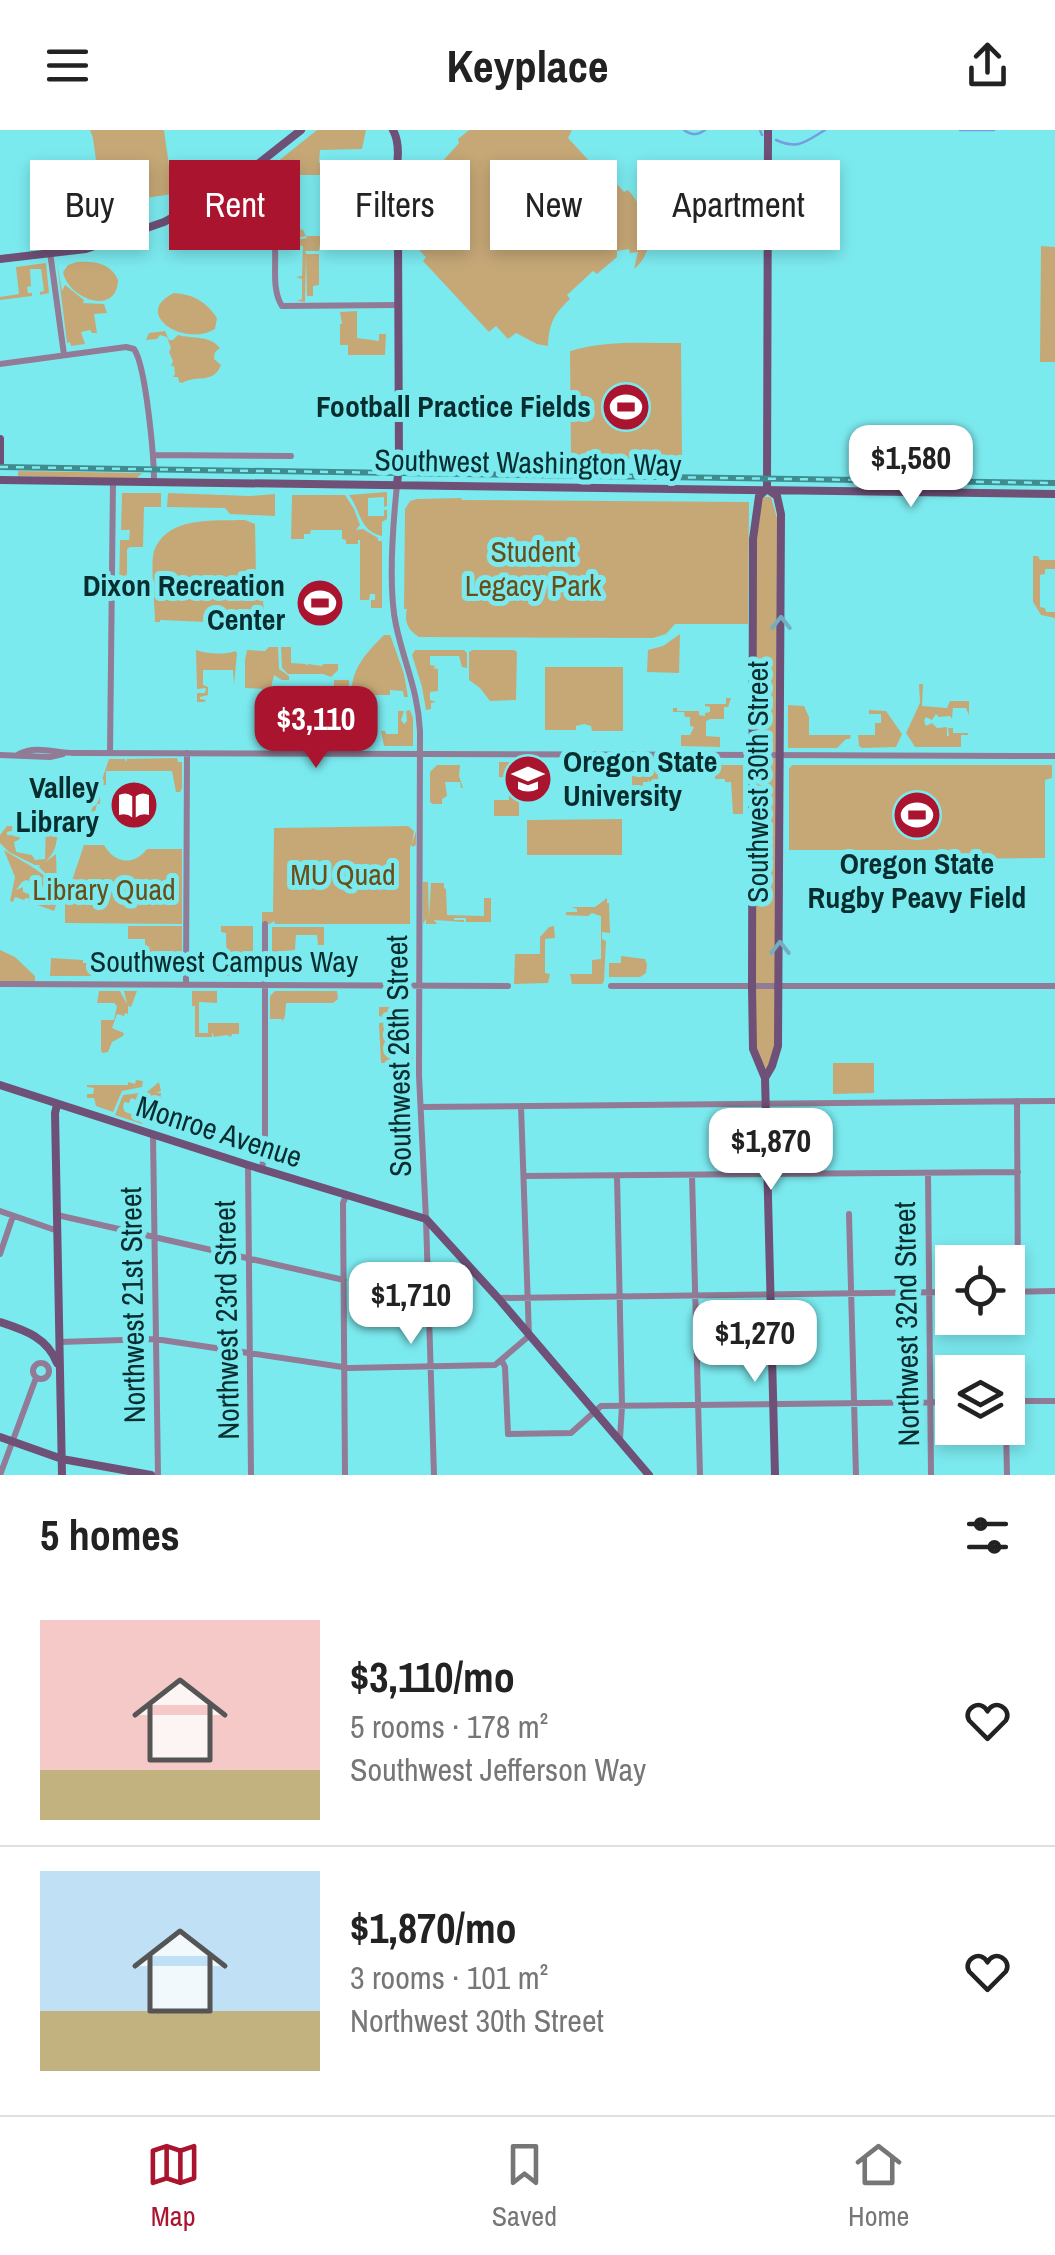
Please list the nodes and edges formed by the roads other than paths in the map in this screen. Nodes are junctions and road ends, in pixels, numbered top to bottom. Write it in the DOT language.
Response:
graph roads {
  1 [pos="302,130"];
  2 [pos="768,130"];
  3 [pos="398,133"];
  4 [pos="264,160"];
  5 [pos="169,220"];
  6 [pos="274,250"];
  7 [pos="50,252"];
  8 [pos="0,259"];
  9 [pos="398,306"];
  10 [pos="64,355"];
  11 [pos="0,364"];
  12 [pos="0,439"];
  13 [pos="153,455"];
  14 [pos="291,456"];
  15 [pos="0,463"];
  16 [pos="0,480"];
  17 [pos="113,481"];
  18 [pos="154,482"];
  19 [pos="397,484"];
  20 [pos="767,489"];
  21 [pos="1055,494"];
  22 [pos="110,753"];
  23 [pos="0,754"];
  24 [pos="186,754"];
  25 [pos="420,754"];
  26 [pos="781,754"];
  27 [pos="753,755"];
  28 [pos="1055,756"];
  29 [pos="265,924"];
  30 [pos="0,984"];
  31 [pos="186,985"];
  32 [pos="265,985"];
  33 [pos="420,985"];
  34 [pos="508,986"];
  35 [pos="611,986"];
  36 [pos="752,986"];
  37 [pos="779,986"];
  38 [pos="1055,986"];
  39 [pos="765,1078"];
  40 [pos="0,1085"];
  41 [pos="1055,1101"];
  42 [pos="765,1102"];
  43 [pos="1017,1102"];
  44 [pos="57,1105"];
  45 [pos="521,1106"];
  46 [pos="420,1107"];
  47 [pos="153,1135"];
  48 [pos="248,1165"];
  49 [pos="262,1170"];
  50 [pos="1018,1172"];
  51 [pos="928,1173"];
  52 [pos="767,1174"];
  53 [pos="692,1175"];
  54 [pos="524,1176"];
  55 [pos="616,1176"];
  56 [pos="346,1196"];
  57 [pos="0,1211"];
  58 [pos="849,1214"];
  59 [pos="57,1215"];
  60 [pos="14,1216"];
  61 [pos="426,1220"];
  62 [pos="58,1231"];
  63 [pos="154,1237"];
  64 [pos="1018,1245"];
  65 [pos="0,1254"];
  66 [pos="249,1260"];
  67 [pos="344,1280"];
  68 [pos="1055,1291"];
  69 [pos="929,1292"];
  70 [pos="935,1292"];
  71 [pos="1025,1292"];
  72 [pos="772,1294"];
  73 [pos="851,1294"];
  74 [pos="696,1295"];
  75 [pos="620,1296"];
  76 [pos="528,1297"];
  77 [pos="498,1298"];
  78 [pos="0,1322"];
  79 [pos="529,1336"];
  80 [pos="156,1339"];
  81 [pos="59,1342"];
  82 [pos="50,1347"];
  83 [pos="250,1353"];
  84 [pos="502,1360"];
  85 [pos="430,1364"];
  86 [pos="344,1368"];
  87 [pos="60,1377"];
  88 [pos="36,1378"];
  89 [pos="1055,1401"];
  90 [pos="931,1402"];
  91 [pos="935,1402"];
  92 [pos="1025,1402"];
  93 [pos="774,1404"];
  94 [pos="854,1404"];
  95 [pos="698,1405"];
  96 [pos="622,1406"];
  97 [pos="596,1411"];
  98 [pos="0,1436"];
  99 [pos="620,1439"];
  100 [pos="12,1441"];
  101 [pos="1006,1445"];
  102 [pos="62,1459"];
  103 [pos="0,1475"];
  104 [pos="62,1475"];
  105 [pos="154,1475"];
  106 [pos="251,1475"];
  107 [pos="345,1475"];
  108 [pos="434,1475"];
  109 [pos="649,1475"];
  110 [pos="700,1475"];
  111 [pos="775,1475"];
  112 [pos="856,1475"];
  113 [pos="932,1475"];
  114 [pos="1007,1475"];
  1 -- 4 [label="street"];
  2 -- 20 [label="street, Southwest 30th Street"];
  3 -- 9 [label="street, Southwest 26th Street"];
  5 -- 7 [label="street"];
  6 -- 9 [label="street"];
  7 -- 8 [label="street"];
  7 -- 10 [label="street"];
  9 -- 19 [label="street, Southwest 26th Street"];
  10 -- 11 [label="street"];
  10 -- 13 [label="street"];
  12 -- 15 [label="street"];
  13 -- 14 [label="street"];
  13 -- 18 [label="street"];
  16 -- 17 [label="street, Southwest Washington Way"];
  17 -- 18 [label="street, Southwest Washington Way"];
  17 -- 22 [label="street"];
  18 -- 19 [label="street, Southwest Washington Way"];
  19 -- 20 [label="street, Southwest Washington Way"];
  19 -- 25 [label="street, Southwest 26th Street"];
  20 -- 21 [label="street, Southwest Washington Way"];
  26 -- 20 [label="street, Southwest 30th Street, one-way"];
  20 -- 27 [label="street, Southwest 30th Street"];
  22 -- 23 [label="street"];
  22 -- 24 [label="street"];
  24 -- 25 [label="street"];
  24 -- 31 [label="street"];
  25 -- 27 [label="street"];
  25 -- 33 [label="street, Southwest 26th Street"];
  26 -- 27 [label="street"];
  26 -- 28 [label="street"];
  37 -- 26 [label="street, Southwest 30th Street, one-way"];
  27 -- 36 [label="street, Southwest 30th Street"];
  29 -- 32 [label="street"];
  30 -- 31 [label="street, Southwest Campus Way"];
  31 -- 32 [label="street, Southwest Campus Way"];
  32 -- 33 [label="street, Southwest Campus Way"];
  32 -- 49 [label="street"];
  33 -- 34 [label="street, Southwest Campus Way"];
  33 -- 46 [label="street, Southwest 26th Street"];
  35 -- 36 [label="street"];
  36 -- 37 [label="street"];
  36 -- 39 [label="street, Southwest 30th Street"];
  37 -- 38 [label="street"];
  37 -- 39 [label="street, Southwest 30th Street"];
  39 -- 42 [label="street, Southwest 30th Street"];
  40 -- 44 [label="street, Monroe Avenue"];
  41 -- 43 [label="street"];
  42 -- 43 [label="street"];
  42 -- 45 [label="street"];
  42 -- 52 [label="street, Southwest 30th Street"];
  43 -- 50 [label="street"];
  44 -- 47 [label="street, Monroe Avenue"];
  44 -- 59 [label="street"];
  45 -- 46 [label="street"];
  45 -- 54 [label="street"];
  46 -- 61 [label="street, Southwest 26th Street"];
  47 -- 48 [label="street, Monroe Avenue"];
  47 -- 63 [label="street, Northwest 21st Street"];
  48 -- 49 [label="street, Monroe Avenue"];
  48 -- 66 [label="street, Northwest 23rd Street"];
  49 -- 56 [label="street, Monroe Avenue"];
  50 -- 51 [label="street"];
  50 -- 64 [label="street"];
  51 -- 52 [label="street"];
  51 -- 69 [label="street, Northwest 32nd Street"];
  52 -- 53 [label="street"];
  52 -- 72 [label="street, Southwest 30th Street"];
  53 -- 55 [label="street"];
  53 -- 74 [label="street"];
  54 -- 55 [label="street"];
  54 -- 76 [label="street"];
  55 -- 75 [label="street"];
  56 -- 61 [label="street, Monroe Avenue"];
  56 -- 67 [label="street"];
  57 -- 60 [label="street"];
  58 -- 73 [label="street"];
  59 -- 62 [label="street"];
  59 -- 63 [label="street"];
  60 -- 62 [label="street"];
  60 -- 65 [label="street"];
  61 -- 77 [label="street"];
  61 -- 85 [label="street, Southwest 26th Street"];
  62 -- 81 [label="street"];
  63 -- 66 [label="street"];
  63 -- 80 [label="street, Northwest 21st Street"];
  66 -- 67 [label="street"];
  66 -- 83 [label="street, Northwest 23rd Street"];
  67 -- 86 [label="street"];
  68 -- 71 [label="street"];
  69 -- 70 [label="street"];
  69 -- 73 [label="street"];
  69 -- 90 [label="street, Northwest 32nd Street"];
  72 -- 73 [label="street"];
  72 -- 74 [label="street"];
  72 -- 93 [label="street, Southwest 30th Street"];
  73 -- 94 [label="street"];
  74 -- 75 [label="street"];
  74 -- 95 [label="street"];
  75 -- 76 [label="street"];
  75 -- 96 [label="street"];
  76 -- 77 [label="street"];
  76 -- 79 [label="street"];
  77 -- 79 [label="street"];
  78 -- 82 [label="street"];
  79 -- 84 [label="street"];
  79 -- 97 [label="street"];
  80 -- 81 [label="street"];
  80 -- 83 [label="street"];
  80 -- 105 [label="street, Northwest 21st Street"];
  81 -- 82 [label="street"];
  81 -- 87 [label="street"];
  82 -- 87 [label="street"];
  83 -- 86 [label="street"];
  83 -- 106 [label="street, Northwest 23rd Street"];
  84 -- 85 [label="street"];
  84 -- 97 [label="street"];
  85 -- 86 [label="street"];
  85 -- 108 [label="street, Southwest 26th Street"];
  86 -- 107 [label="street"];
  87 -- 102 [label="street"];
  88 -- 100 [label="street"];
  89 -- 92 [label="street"];
  90 -- 91 [label="street"];
  90 -- 94 [label="street"];
  90 -- 113 [label="street, Northwest 32nd Street"];
  93 -- 94 [label="street"];
  93 -- 95 [label="street"];
  93 -- 111 [label="street, Southwest 30th Street"];
  94 -- 112 [label="street"];
  95 -- 96 [label="street"];
  95 -- 110 [label="street"];
  96 -- 97 [label="street"];
  96 -- 99 [label="street"];
  97 -- 99 [label="street"];
  98 -- 100 [label="street"];
  99 -- 109 [label="street"];
  100 -- 102 [label="street"];
  100 -- 103 [label="street"];
  101 -- 114 [label="street"];
  102 -- 104 [label="street"];
  102 -- 105 [label="street"];
}
